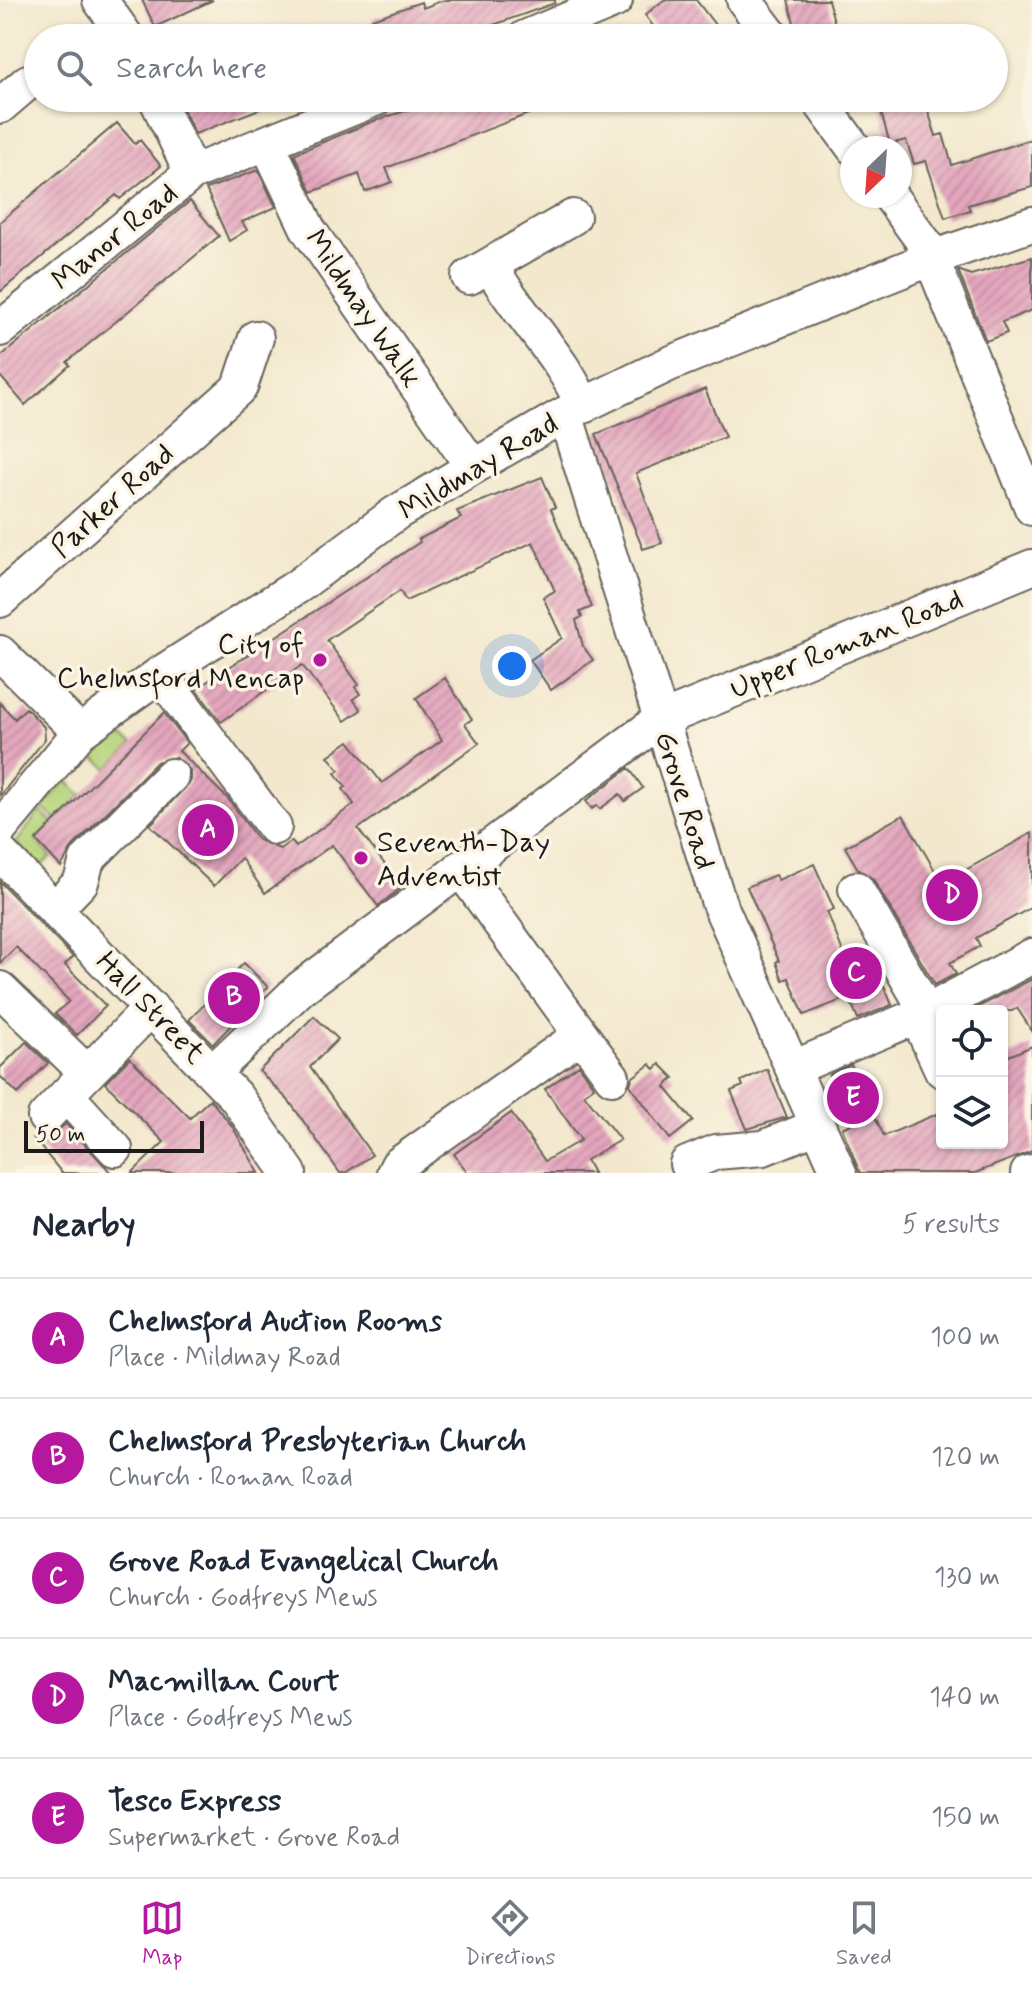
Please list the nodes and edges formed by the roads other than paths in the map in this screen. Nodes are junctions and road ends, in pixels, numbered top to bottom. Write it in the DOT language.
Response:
graph roads {
  1 [pos="100,0"];
  2 [pos="615,0"];
  3 [pos="744,0"];
  4 [pos="117,24"];
  5 [pos="558,24"];
  6 [pos="762,24"];
  7 [pos="24,85"];
  8 [pos="0,106"];
  9 [pos="163,112"];
  10 [pos="343,112"];
  11 [pos="827,112"];
  12 [pos="845,136"];
  13 [pos="267,143"];
  14 [pos="192,173"];
  15 [pos="898,208"];
  16 [pos="573,217"];
  17 [pos="1032,224"];
  18 [pos="932,258"];
  19 [pos="0,329"];
  20 [pos="256,338"];
  21 [pos="574,410"];
  22 [pos="473,467"];
  23 [pos="1032,508"];
  24 [pos="1032,567"];
  25 [pos="0,600"];
  26 [pos="2,660"];
  27 [pos="160,674"];
  28 [pos="660,720"];
  29 [pos="80,732"];
  30 [pos="171,776"];
  31 [pos="274,827"];
  32 [pos="0,829"];
  33 [pos="0,853"];
  34 [pos="460,868"];
  35 [pos="856,889"];
  36 [pos="56,908"];
  37 [pos="1032,956"];
  38 [pos="0,989"];
  39 [pos="151,1008"];
  40 [pos="922,1014"];
  41 [pos="581,1035"];
  42 [pos="936,1053"];
  43 [pos="793,1068"];
  44 [pos="213,1072"];
  45 [pos="612,1077"];
  46 [pos="66,1095"];
  47 [pos="818,1126"];
  48 [pos="115,1149"];
  49 [pos="687,1164"];
  50 [pos="289,1173"];
  51 [pos="394,1173"];
  52 [pos="839,1173"];
  1 -- 4 [label="street"];
  2 -- 5 [label="street"];
  3 -- 6 [label="street"];
  7 -- 8 [label="street"];
  9 -- 14 [label="street, Manor Road"];
  10 -- 13 [label="street, Manor Road"];
  11 -- 12 [label="street"];
  13 -- 14 [label="street, Manor Road"];
  13 -- 22 [label="street, Mildmay Walk"];
  14 -- 19 [label="street, Manor Road"];
  15 -- 18 [label="street"];
  16 -- 21 [label="street, Grove Road"];
  17 -- 18 [label="street, Mildmay Road"];
  18 -- 21 [label="street, Mildmay Road"];
  18 -- 23 [label="street"];
  20 -- 25 [label="street, Parker Road"];
  21 -- 22 [label="street, Mildmay Road"];
  21 -- 28 [label="street, Grove Road"];
  22 -- 27 [label="street, Mildmay Road"];
  24 -- 28 [label="street, Upper Roman Road"];
  26 -- 29 [label="street"];
  27 -- 29 [label="street, Mildmay Road"];
  27 -- 31 [label="street"];
  28 -- 34 [label="street, Upper Roman Road"];
  28 -- 43 [label="street, Grove Road"];
  29 -- 32 [label="street, Mildmay Road"];
  30 -- 36 [label="street"];
  33 -- 36 [label="street, Hall Street"];
  34 -- 41 [label="street"];
  34 -- 44 [label="street, Upper Roman Road"];
  35 -- 40 [label="street"];
  36 -- 39 [label="street, Hall Street"];
  37 -- 40 [label="street"];
  38 -- 46 [label="street"];
  39 -- 44 [label="street, Hall Street"];
  39 -- 46 [label="street"];
  40 -- 42 [label="street"];
  40 -- 43 [label="street"];
  41 -- 45 [label="street"];
  41 -- 51 [label="street"];
  43 -- 47 [label="street, Grove Road"];
  44 -- 50 [label="street, Hall Street"];
  46 -- 48 [label="street"];
  47 -- 49 [label="street"];
  47 -- 52 [label="street, Grove Road"];
}
